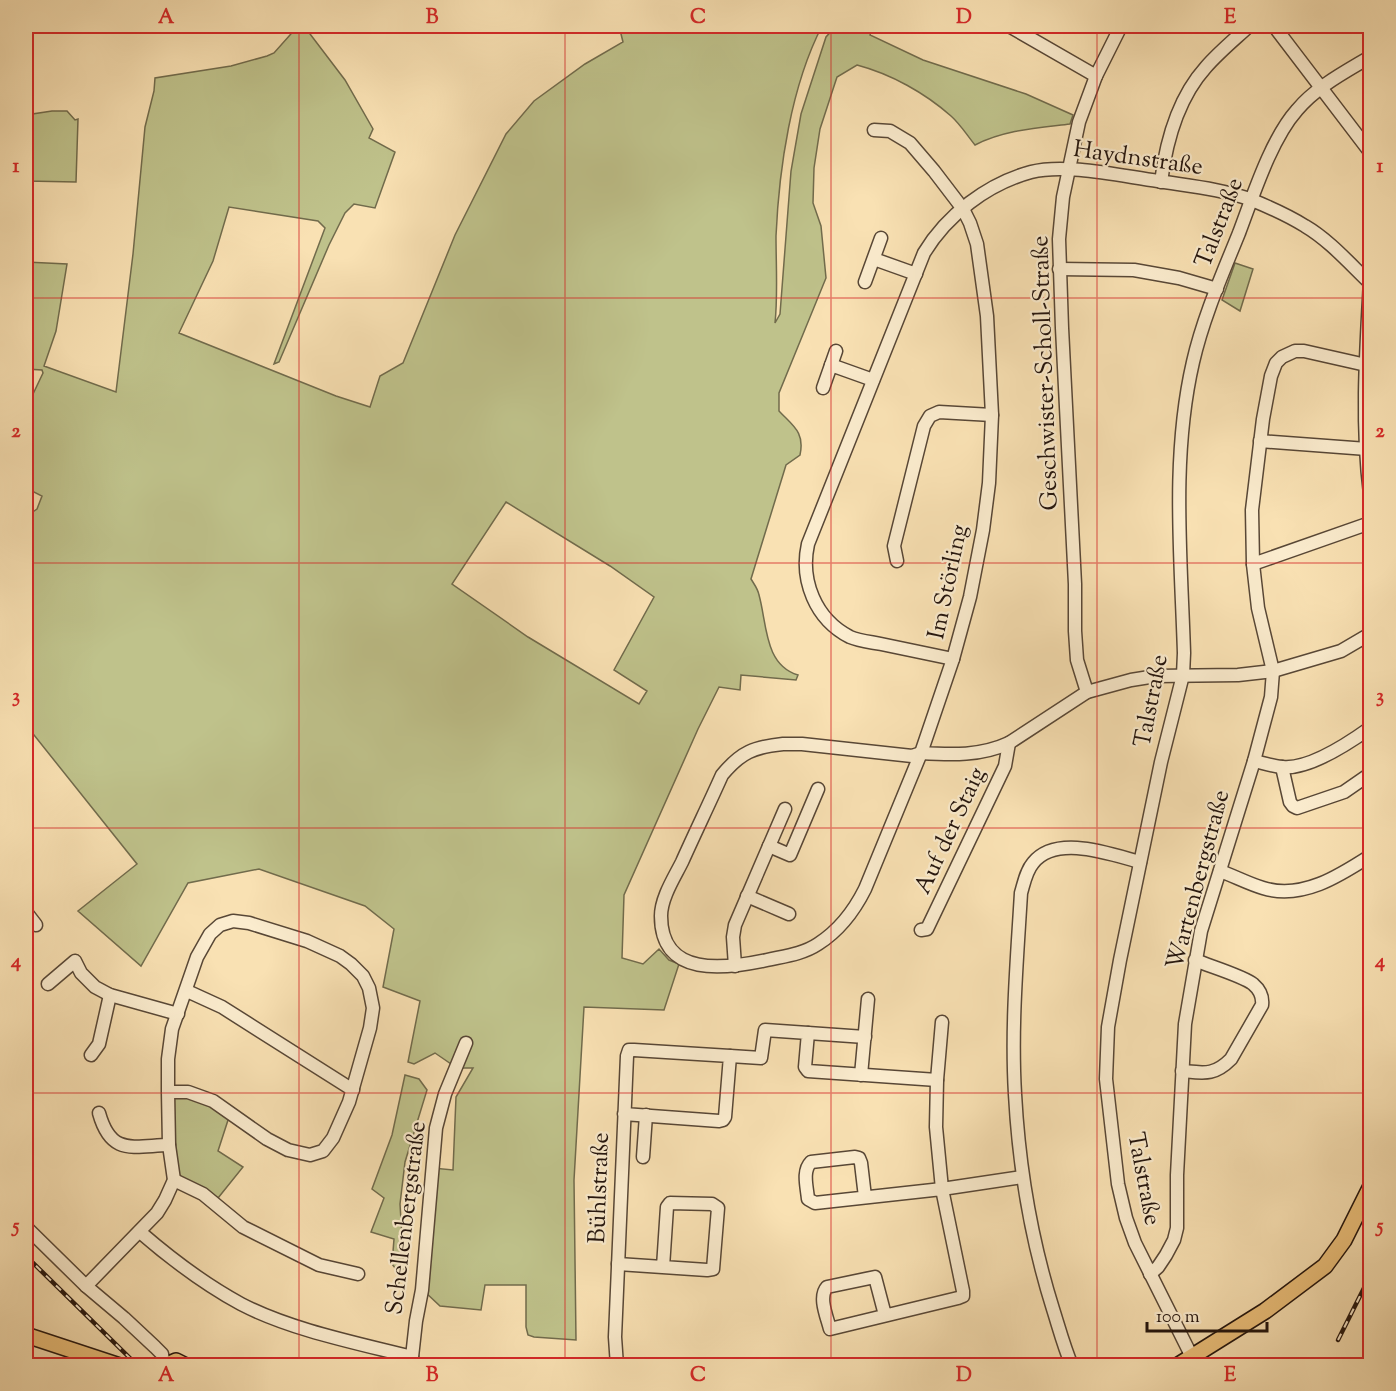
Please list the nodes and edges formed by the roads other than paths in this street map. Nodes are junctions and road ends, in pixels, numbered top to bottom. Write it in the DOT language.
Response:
graph roads {
  1 [pos="1009,26"];
  2 [pos="1121,26"];
  3 [pos="1249,26"];
  4 [pos="1274,26"];
  5 [pos="1371,57"];
  6 [pos="1096,76"];
  7 [pos="1322,87"];
  8 [pos="874,130"];
  9 [pos="1371,152"];
  10 [pos="1068,169"];
  11 [pos="1161,182"];
  12 [pos="1252,200"];
  13 [pos="963,209"];
  14 [pos="881,238"];
  15 [pos="873,259"];
  16 [pos="1059,269"];
  17 [pos="916,274"];
  18 [pos="865,282"];
  19 [pos="1370,282"];
  20 [pos="1217,289"];
  21 [pos="836,351"];
  22 [pos="831,365"];
  23 [pos="1366,365"];
  24 [pos="873,380"];
  25 [pos="823,388"];
  26 [pos="993,415"];
  27 [pos="1260,441"];
  28 [pos="1367,449"];
  29 [pos="1371,494"];
  30 [pos="1371,523"];
  31 [pos="897,561"];
  32 [pos="1253,564"];
  33 [pos="1371,634"];
  34 [pos="953,658"];
  35 [pos="1273,671"];
  36 [pos="1183,675"];
  37 [pos="1087,692"];
  38 [pos="1370,728"];
  39 [pos="1009,743"];
  40 [pos="921,753"];
  41 [pos="1254,761"];
  42 [pos="1282,767"];
  43 [pos="1371,774"];
  44 [pos="818,789"];
  45 [pos="785,810"];
  46 [pos="769,846"];
  47 [pos="1371,856"];
  48 [pos="1140,862"];
  49 [pos="1220,871"];
  50 [pos="747,896"];
  51 [pos="26,912"];
  52 [pos="789,914"];
  53 [pos="36,925"];
  54 [pos="921,930"];
  55 [pos="1195,960"];
  56 [pos="735,966"];
  57 [pos="48,984"];
  58 [pos="186,991"];
  59 [pos="110,994"];
  60 [pos="868,999"];
  61 [pos="178,1014"];
  62 [pos="942,1022"];
  63 [pos="808,1033"];
  64 [pos="865,1037"];
  65 [pos="466,1043"];
  66 [pos="91,1055"];
  67 [pos="730,1056"];
  68 [pos="1182,1071"];
  69 [pos="861,1075"];
  70 [pos="937,1080"];
  71 [pos="353,1090"];
  72 [pos="168,1092"];
  73 [pos="99,1113"];
  74 [pos="624,1114"];
  75 [pos="646,1115"];
  76 [pos="169,1144"];
  77 [pos="643,1157"];
  78 [pos="1022,1177"];
  79 [pos="174,1180"];
  80 [pos="1371,1188"];
  81 [pos="942,1189"];
  82 [pos="865,1197"];
  83 [pos="26,1227"];
  84 [pos="140,1232"];
  85 [pos="618,1264"];
  86 [pos="663,1267"];
  87 [pos="358,1274"];
  88 [pos="1150,1274"];
  89 [pos="86,1286"];
  90 [pos="885,1315"];
  91 [pos="26,1335"];
  92 [pos="26,1342"];
  93 [pos="1192,1357"];
  94 [pos="412,1361"];
  95 [pos="106,1364"];
  96 [pos="174,1364"];
  97 [pos="617,1365"];
  98 [pos="1072,1365"];
  99 [pos="1177,1365"];
  1 -- 6 [label="street"];
  2 -- 6 [label="street, Geschwister-Scholl-Straße"];
  3 -- 11 [label="street"];
  4 -- 7 [label="street"];
  5 -- 7 [label="street, Talstraße"];
  6 -- 10 [label="street, Geschwister-Scholl-Straße"];
  7 -- 9 [label="street"];
  7 -- 12 [label="street, Talstraße"];
  8 -- 13 [label="street, Im Störling"];
  10 -- 11 [label="street, Haydnstraße"];
  10 -- 13 [label="street, Haydnstraße"];
  10 -- 16 [label="street, Geschwister-Scholl-Straße"];
  11 -- 12 [label="street, Haydnstraße"];
  12 -- 19 [label="street, Haydnstraße"];
  12 -- 20 [label="street, Talstraße"];
  13 -- 17 [label="street, Haydnstraße"];
  13 -- 26 [label="street, Im Störling"];
  14 -- 15 [label="street"];
  15 -- 17 [label="street"];
  15 -- 18 [label="street"];
  16 -- 20 [label="street"];
  16 -- 37 [label="street, Geschwister-Scholl-Straße"];
  17 -- 24 [label="street, Haydnstraße"];
  19 -- 23 [label="street"];
  20 -- 36 [label="street, Talstraße"];
  21 -- 22 [label="street"];
  22 -- 24 [label="street"];
  22 -- 25 [label="street"];
  23 -- 27 [label="street, Wartenbergstraße"];
  23 -- 28 [label="street"];
  24 -- 34 [label="street, Haydnstraße"];
  26 -- 31 [label="street"];
  26 -- 34 [label="street, Im Störling"];
  27 -- 28 [label="street"];
  27 -- 32 [label="street, Wartenbergstraße"];
  28 -- 29 [label="street"];
  30 -- 32 [label="street"];
  32 -- 35 [label="street, Wartenbergstraße"];
  33 -- 35 [label="street, Im Störling"];
  34 -- 40 [label="street, Im Störling"];
  35 -- 36 [label="street, Im Störling"];
  35 -- 41 [label="street, Wartenbergstraße"];
  36 -- 37 [label="street, Im Störling"];
  36 -- 48 [label="street, Talstraße"];
  37 -- 39 [label="street, Im Störling"];
  38 -- 42 [label="street"];
  39 -- 40 [label="street, Im Störling"];
  39 -- 54 [label="street, Auf der Staig"];
  40 -- 56 [label="street, Im Störling"];
  40 -- 56 [label="street, Im Störling"];
  41 -- 42 [label="street"];
  41 -- 49 [label="street, Wartenbergstraße"];
  42 -- 43 [label="street"];
  44 -- 46 [label="street"];
  45 -- 46 [label="street"];
  46 -- 50 [label="street"];
  47 -- 49 [label="street"];
  48 -- 78 [label="street"];
  48 -- 88 [label="street, Talstraße"];
  49 -- 55 [label="street, Wartenbergstraße"];
  50 -- 52 [label="street"];
  50 -- 56 [label="street"];
  51 -- 53 [label="street"];
  55 -- 68 [label="street, Wartenbergstraße"];
  55 -- 68 [label="street"];
  57 -- 59 [label="street"];
  58 -- 61 [label="street"];
  58 -- 71 [label="street"];
  58 -- 71 [label="street"];
  59 -- 61 [label="street"];
  59 -- 66 [label="street"];
  60 -- 64 [label="street"];
  61 -- 72 [label="street"];
  62 -- 70 [label="street"];
  63 -- 64 [label="street"];
  63 -- 67 [label="street, Bühlstraße"];
  63 -- 69 [label="street"];
  64 -- 69 [label="street"];
  65 -- 94 [label="street, Schellenbergstraße"];
  67 -- 74 [label="street, Bühlstraße"];
  67 -- 75 [label="street, Bühlstraße"];
  68 -- 88 [label="street, Wartenbergstraße"];
  69 -- 70 [label="street"];
  70 -- 81 [label="street"];
  71 -- 72 [label="street"];
  72 -- 76 [label="street"];
  73 -- 76 [label="street"];
  74 -- 75 [label="street, Bühlstraße"];
  74 -- 85 [label="street, Bühlstraße"];
  75 -- 77 [label="street, Bühlstraße"];
  76 -- 79 [label="street"];
  78 -- 81 [label="street"];
  78 -- 98 [label="street"];
  79 -- 84 [label="street"];
  79 -- 87 [label="street"];
  80 -- 93 [label="main road"];
  81 -- 82 [label="street"];
  81 -- 90 [label="street"];
  82 -- 82 [label="street"];
  83 -- 89 [label="street"];
  84 -- 89 [label="street"];
  84 -- 94 [label="street"];
  85 -- 86 [label="street, Bühlstraße"];
  85 -- 97 [label="street, Bühlstraße"];
  86 -- 86 [label="street, Bühlstraße"];
  88 -- 93 [label="street, Talstraße"];
  89 -- 96 [label="street"];
  90 -- 90 [label="street"];
  91 -- 95 [label="main road"];
  92 -- 95 [label="main road"];
  93 -- 99 [label="main road"];
}
